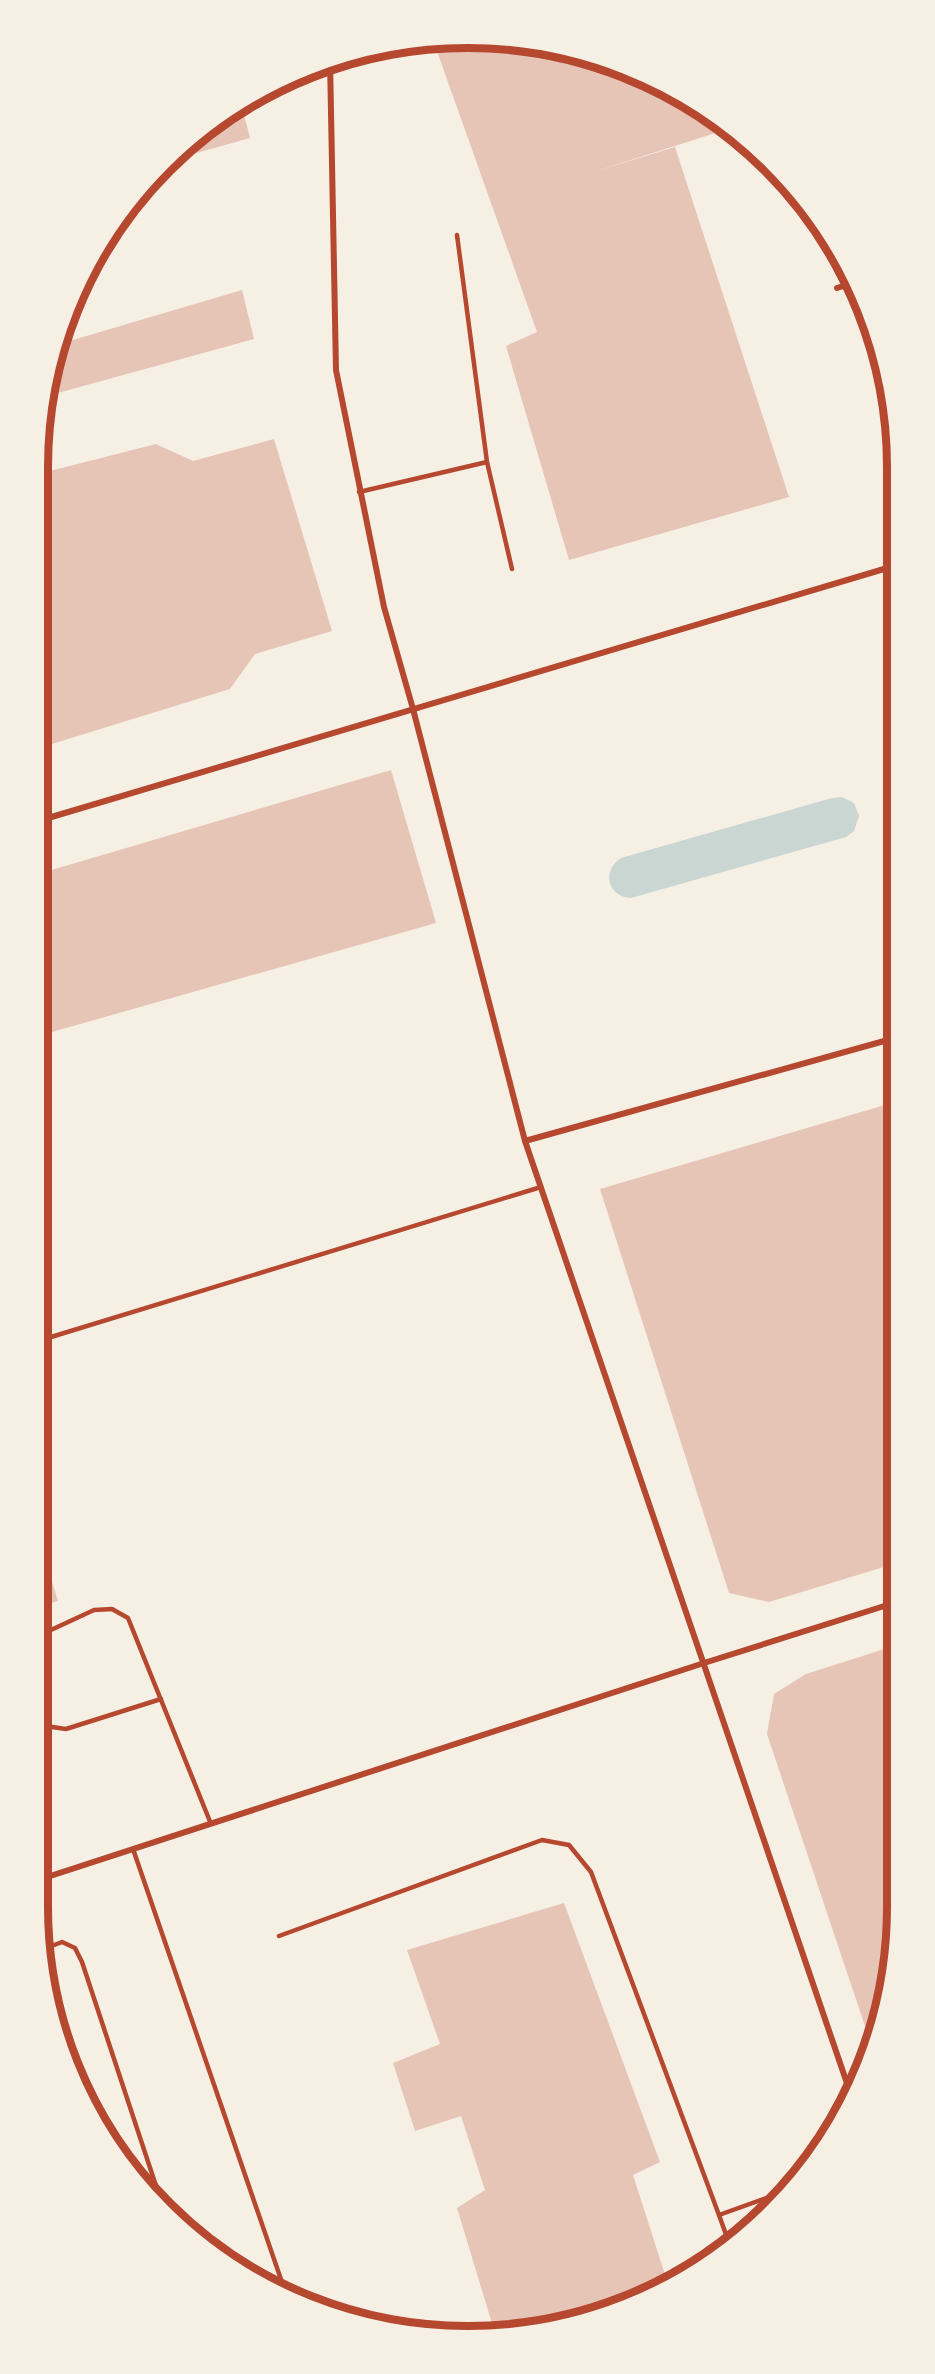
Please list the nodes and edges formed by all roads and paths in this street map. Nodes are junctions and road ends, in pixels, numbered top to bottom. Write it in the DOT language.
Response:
graph roads {
  1 [pos="330,71"];
  2 [pos="457,235"];
  3 [pos="845,285"];
  4 [pos="837,288"];
  5 [pos="487,462"];
  6 [pos="359,492"];
  7 [pos="887,568"];
  8 [pos="512,569"];
  9 [pos="413,709"];
  10 [pos="48,818"];
  11 [pos="887,1040"];
  12 [pos="525,1141"];
  13 [pos="541,1187"];
  14 [pos="48,1338"];
  15 [pos="887,1605"];
  16 [pos="48,1631"];
  17 [pos="704,1663"];
  18 [pos="161,1699"];
  19 [pos="48,1726"];
  20 [pos="211,1824"];
  21 [pos="133,1849"];
  22 [pos="48,1877"];
  23 [pos="279,1936"];
  24 [pos="50,1946"];
  25 [pos="847,2084"];
  26 [pos="157,2188"];
  27 [pos="770,2197"];
  28 [pos="718,2215"];
  29 [pos="726,2236"];
  30 [pos="282,2283"];
  1 -- 6 [label="street"];
  2 -- 5 [label="lane"];
  3 -- 4 [label="street"];
  5 -- 6 [label="lane"];
  5 -- 8 [label="lane"];
  6 -- 9 [label="street"];
  7 -- 9 [label="street"];
  9 -- 10 [label="street"];
  9 -- 12 [label="street"];
  11 -- 12 [label="street"];
  12 -- 13 [label="street"];
  13 -- 14 [label="lane"];
  13 -- 17 [label="street"];
  15 -- 17 [label="street"];
  16 -- 18 [label="lane"];
  17 -- 20 [label="street"];
  17 -- 25 [label="street"];
  18 -- 19 [label="lane"];
  18 -- 20 [label="lane"];
  20 -- 21 [label="street"];
  21 -- 22 [label="street"];
  21 -- 30 [label="lane"];
  23 -- 28 [label="lane"];
  24 -- 26 [label="lane"];
  27 -- 28 [label="lane"];
  28 -- 29 [label="lane"];
}
